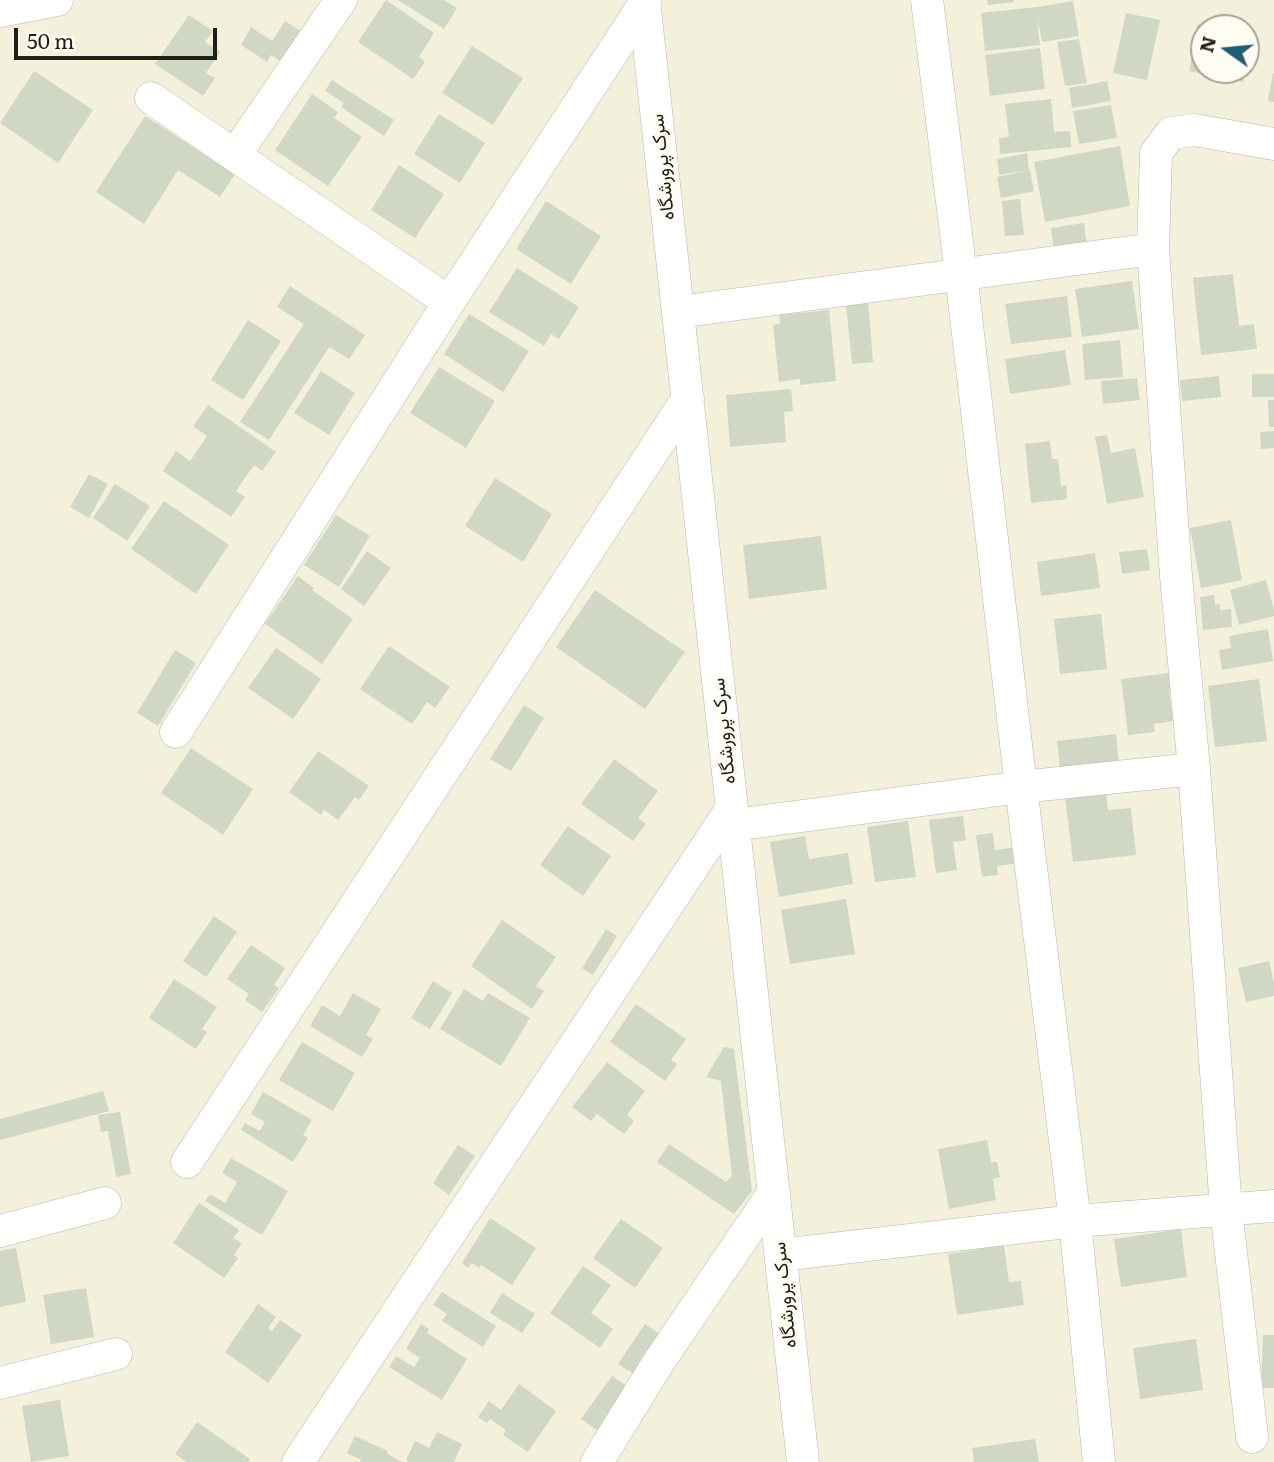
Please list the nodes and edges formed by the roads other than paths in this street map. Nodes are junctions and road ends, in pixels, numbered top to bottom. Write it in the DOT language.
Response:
graph roads {
  1 [pos="57,0"];
  2 [pos="341,0"];
  3 [pos="927,0"];
  4 [pos="645,1"];
  5 [pos="0,11"];
  6 [pos="151,98"];
  7 [pos="1274,144"];
  8 [pos="235,155"];
  9 [pos="1153,249"];
  10 [pos="961,274"];
  11 [pos="449,302"];
  12 [pos="678,312"];
  13 [pos="688,398"];
  14 [pos="176,732"];
  15 [pos="1194,769"];
  16 [pos="1021,787"];
  17 [pos="733,817"];
  18 [pos="187,1163"];
  19 [pos="774,1192"];
  20 [pos="105,1203"];
  21 [pos="1274,1206"];
  22 [pos="1226,1209"];
  23 [pos="1075,1221"];
  24 [pos="0,1231"];
  25 [pos="780,1255"];
  26 [pos="116,1354"];
  27 [pos="0,1383"];
  28 [pos="1252,1437"];
  29 [pos="298,1462"];
  30 [pos="597,1462"];
  31 [pos="803,1462"];
  32 [pos="1099,1462"];
  1 -- 5 [label="street"];
  2 -- 8 [label="street"];
  3 -- 10 [label="street"];
  4 -- 11 [label="street"];
  4 -- 12 [label="street, سرک پرورشگاه"];
  6 -- 8 [label="street"];
  7 -- 9 [label="street"];
  8 -- 11 [label="street"];
  9 -- 10 [label="street"];
  9 -- 15 [label="street"];
  10 -- 12 [label="street"];
  10 -- 16 [label="street"];
  11 -- 14 [label="street"];
  12 -- 13 [label="street, سرک پرورشگاه"];
  13 -- 17 [label="street, سرک پرورشگاه"];
  13 -- 18 [label="street"];
  15 -- 16 [label="street"];
  15 -- 22 [label="street"];
  16 -- 17 [label="street"];
  16 -- 23 [label="street"];
  17 -- 19 [label="street, سرک پرورشگاه"];
  17 -- 29 [label="street"];
  19 -- 25 [label="street, سرک پرورشگاه"];
  19 -- 30 [label="street"];
  20 -- 24 [label="street"];
  21 -- 22 [label="street"];
  22 -- 23 [label="street"];
  22 -- 28 [label="street"];
  23 -- 25 [label="street"];
  23 -- 32 [label="street"];
  25 -- 31 [label="street, سرک پرورشگاه"];
  26 -- 27 [label="street"];
}
